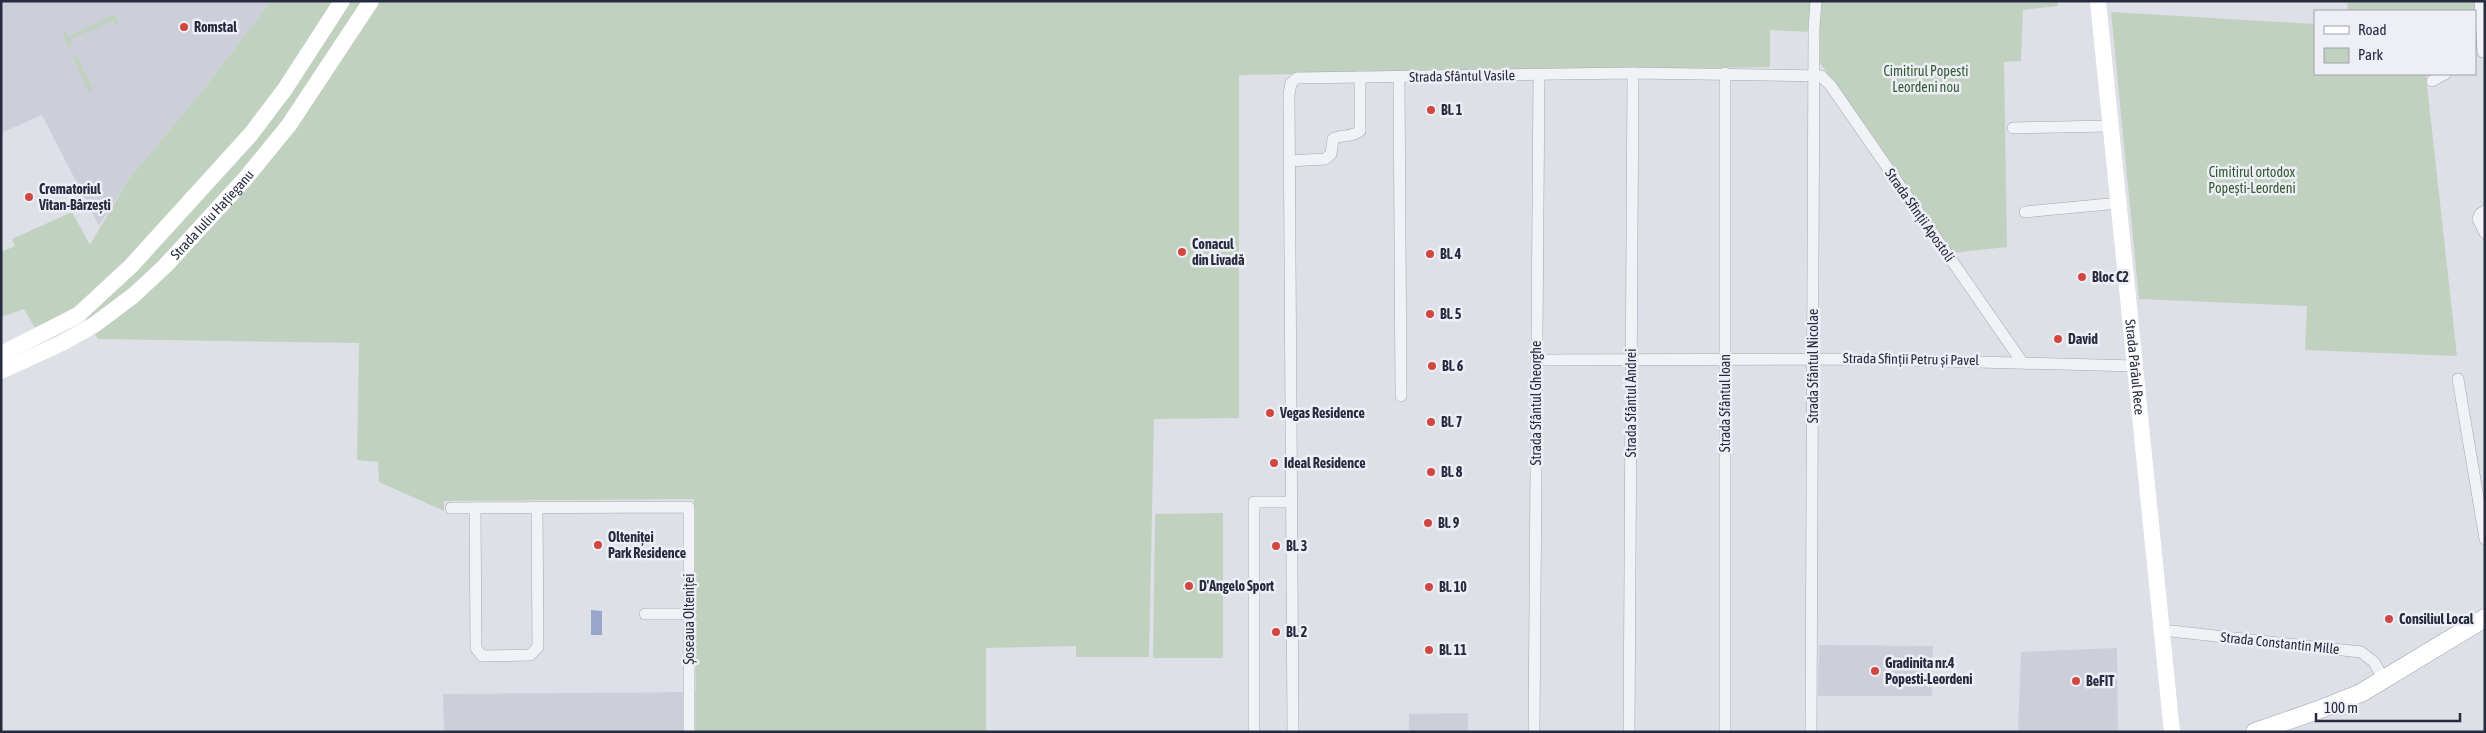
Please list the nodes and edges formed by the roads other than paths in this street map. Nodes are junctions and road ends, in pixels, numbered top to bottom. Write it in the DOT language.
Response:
graph roads {
  1 [pos="342,1"];
  2 [pos="371,1"];
  3 [pos="1816,1"];
  4 [pos="2098,1"];
  5 [pos="2480,1"];
  6 [pos="2481,53"];
  7 [pos="1725,73"];
  8 [pos="1633,74"];
  9 [pos="1540,75"];
  10 [pos="1814,75"];
  11 [pos="2443,75"];
  12 [pos="1360,77"];
  13 [pos="1399,77"];
  14 [pos="2432,81"];
  15 [pos="2111,126"];
  16 [pos="2013,128"];
  17 [pos="1289,161"];
  18 [pos="2119,203"];
  19 [pos="2025,212"];
  20 [pos="2482,214"];
  21 [pos="2485,233"];
  22 [pos="154,242"];
  23 [pos="172,260"];
  24 [pos="1,354"];
  25 [pos="1725,358"];
  26 [pos="1813,358"];
  27 [pos="1631,359"];
  28 [pos="1536,360"];
  29 [pos="2022,362"];
  30 [pos="2135,366"];
  31 [pos="1,371"];
  32 [pos="2458,379"];
  33 [pos="1401,396"];
  34 [pos="1292,502"];
  35 [pos="452,508"];
  36 [pos="475,508"];
  37 [pos="537,508"];
  38 [pos="2485,540"];
  39 [pos="645,614"];
  40 [pos="689,614"];
  41 [pos="2485,618"];
  42 [pos="2162,630"];
  43 [pos="2384,680"];
  44 [pos="689,732"];
  45 [pos="1254,732"];
  46 [pos="1293,732"];
  47 [pos="1534,732"];
  48 [pos="1629,732"];
  49 [pos="1724,732"];
  50 [pos="1811,732"];
  51 [pos="2172,732"];
  52 [pos="2255,732"];
  1 -- 22 [label="main road, Strada Iuliu Hațieganu"];
  2 -- 23 [label="main road, Strada Iuliu Hațieganu"];
  3 -- 10 [label="street, Strada Sfântul Nicolae"];
  4 -- 15 [label="main road, Strada Pârâul Rece"];
  5 -- 6 [label="street"];
  7 -- 8 [label="street, Strada Sfântul Vasile"];
  7 -- 10 [label="street, Strada Sfântul Vasile"];
  7 -- 25 [label="street, Strada Sfântul Ioan"];
  8 -- 9 [label="street, Strada Sfântul Vasile"];
  8 -- 27 [label="street, Strada Sfântul Andrei"];
  9 -- 13 [label="street, Strada Sfântul Vasile"];
  9 -- 28 [label="street, Strada Sfântul Gheorghe"];
  10 -- 26 [label="street, Strada Sfântul Nicolae"];
  10 -- 29 [label="street, Strada Sfinții Apostoli"];
  11 -- 14 [label="street"];
  12 -- 13 [label="street"];
  12 -- 17 [label="street"];
  12 -- 17 [label="street"];
  13 -- 33 [label="street, Strada Sfântul Vasile"];
  15 -- 16 [label="street"];
  15 -- 18 [label="main road, Strada Pârâul Rece"];
  17 -- 34 [label="street"];
  18 -- 19 [label="street"];
  18 -- 30 [label="main road, Strada Pârâul Rece"];
  20 -- 21 [label="street"];
  22 -- 23 [label="main road"];
  22 -- 24 [label="main road, Strada Iuliu Hațieganu"];
  23 -- 31 [label="main road, Strada Iuliu Hațieganu"];
  25 -- 26 [label="street, Strada Sfinții Petru și Pavel"];
  25 -- 27 [label="street, Strada Sfinții Petru și Pavel"];
  25 -- 49 [label="street, Strada Sfântul Ioan"];
  26 -- 29 [label="street, Strada Sfinții Petru și Pavel"];
  26 -- 50 [label="street, Strada Sfântul Nicolae"];
  27 -- 28 [label="street, Strada Sfinții Petru și Pavel"];
  27 -- 48 [label="street, Strada Sfântul Andrei"];
  28 -- 47 [label="street, Strada Sfântul Gheorghe"];
  29 -- 30 [label="street, Strada Sfinții Petru și Pavel"];
  30 -- 42 [label="main road, Strada Pârâul Rece"];
  32 -- 38 [label="street"];
  34 -- 45 [label="street"];
  34 -- 46 [label="street"];
  35 -- 36 [label="street"];
  36 -- 37 [label="street"];
  36 -- 37 [label="street"];
  37 -- 40 [label="street, Șoseaua Olteniței"];
  39 -- 40 [label="street"];
  40 -- 44 [label="street, Șoseaua Olteniței"];
  41 -- 43 [label="main road"];
  42 -- 43 [label="street, Strada Constantin Mille"];
  42 -- 51 [label="main road, Strada Pârâul Rece"];
  43 -- 52 [label="main road"];
}
